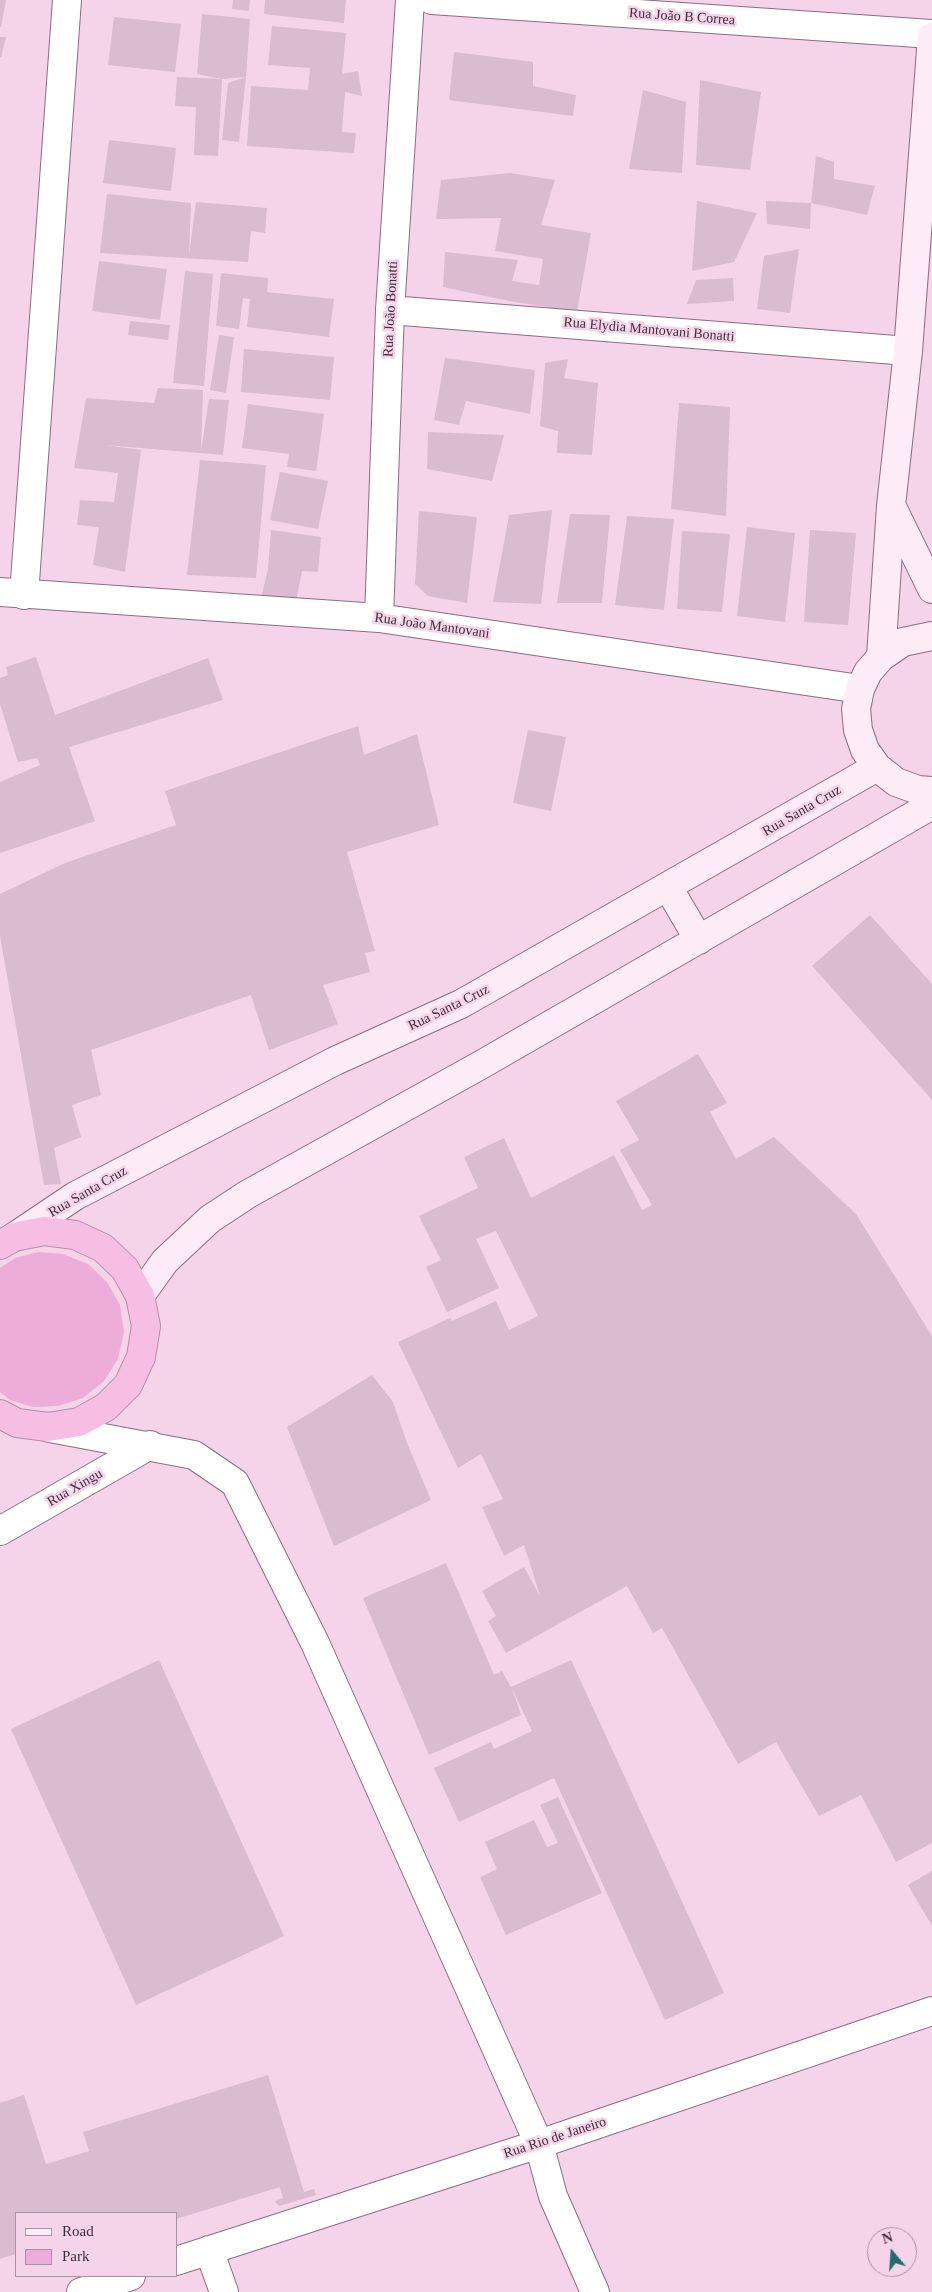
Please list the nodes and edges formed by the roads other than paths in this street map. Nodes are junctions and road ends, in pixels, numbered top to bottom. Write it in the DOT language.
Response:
graph roads {
  1 [pos="67,0"];
  2 [pos="410,0"];
  3 [pos="432,0"];
  4 [pos="932,35"];
  5 [pos="390,310"];
  6 [pos="908,351"];
  7 [pos="891,506"];
  8 [pos="932,589"];
  9 [pos="12,593"];
  10 [pos="379,618"];
  11 [pos="932,636"];
  12 [pos="880,657"];
  13 [pos="860,689"];
  14 [pos="877,767"];
  15 [pos="932,791"];
  16 [pos="932,805"];
  17 [pos="668,887"];
  18 [pos="699,940"];
  19 [pos="5,1241"];
  20 [pos="140,1296"];
  21 [pos="6,1419"];
  22 [pos="48,1427"];
  23 [pos="150,1445"];
  24 [pos="0,1530"];
  25 [pos="932,2012"];
  26 [pos="539,2144"];
  27 [pos="209,2250"];
  28 [pos="178,2260"];
  29 [pos="128,2277"];
  30 [pos="81,2292"];
  31 [pos="224,2292"];
  32 [pos="594,2292"];
  1 -- 9 [label="street"];
  2 -- 5 [label="street, Rua João Bonatti"];
  3 -- 4 [label="street, Rua João B Correa"];
  4 -- 6 [label="main road"];
  5 -- 6 [label="street, Rua Elydia Mantovani Bonatti"];
  5 -- 10 [label="street, Rua João Bonatti"];
  6 -- 7 [label="main road"];
  7 -- 8 [label="main road"];
  7 -- 12 [label="main road"];
  9 -- 10 [label="street, Rua João Mantovani"];
  10 -- 13 [label="street, Rua João Mantovani"];
  11 -- 12 [label="main road"];
  12 -- 13 [label="main road"];
  13 -- 14 [label="main road"];
  14 -- 15 [label="main road"];
  14 -- 17 [label="main road, Rua Santa Cruz"];
  16 -- 18 [label="main road"];
  17 -- 18 [label="main road"];
  17 -- 19 [label="main road, Rua Santa Cruz"];
  18 -- 20 [label="main road"];
  19 -- 20 [label="highway"];
  20 -- 22 [label="highway"];
  21 -- 22 [label="highway"];
  22 -- 23 [label="street"];
  23 -- 24 [label="street, Rua Xingu"];
  23 -- 26 [label="street"];
  25 -- 26 [label="street, Rua Rio de Janeiro"];
  26 -- 27 [label="street, Rua Rio de Janeiro"];
  26 -- 32 [label="street"];
  27 -- 28 [label="street, Rua Rio de Janeiro"];
  27 -- 31 [label="street"];
  29 -- 30 [label="street"];
}
